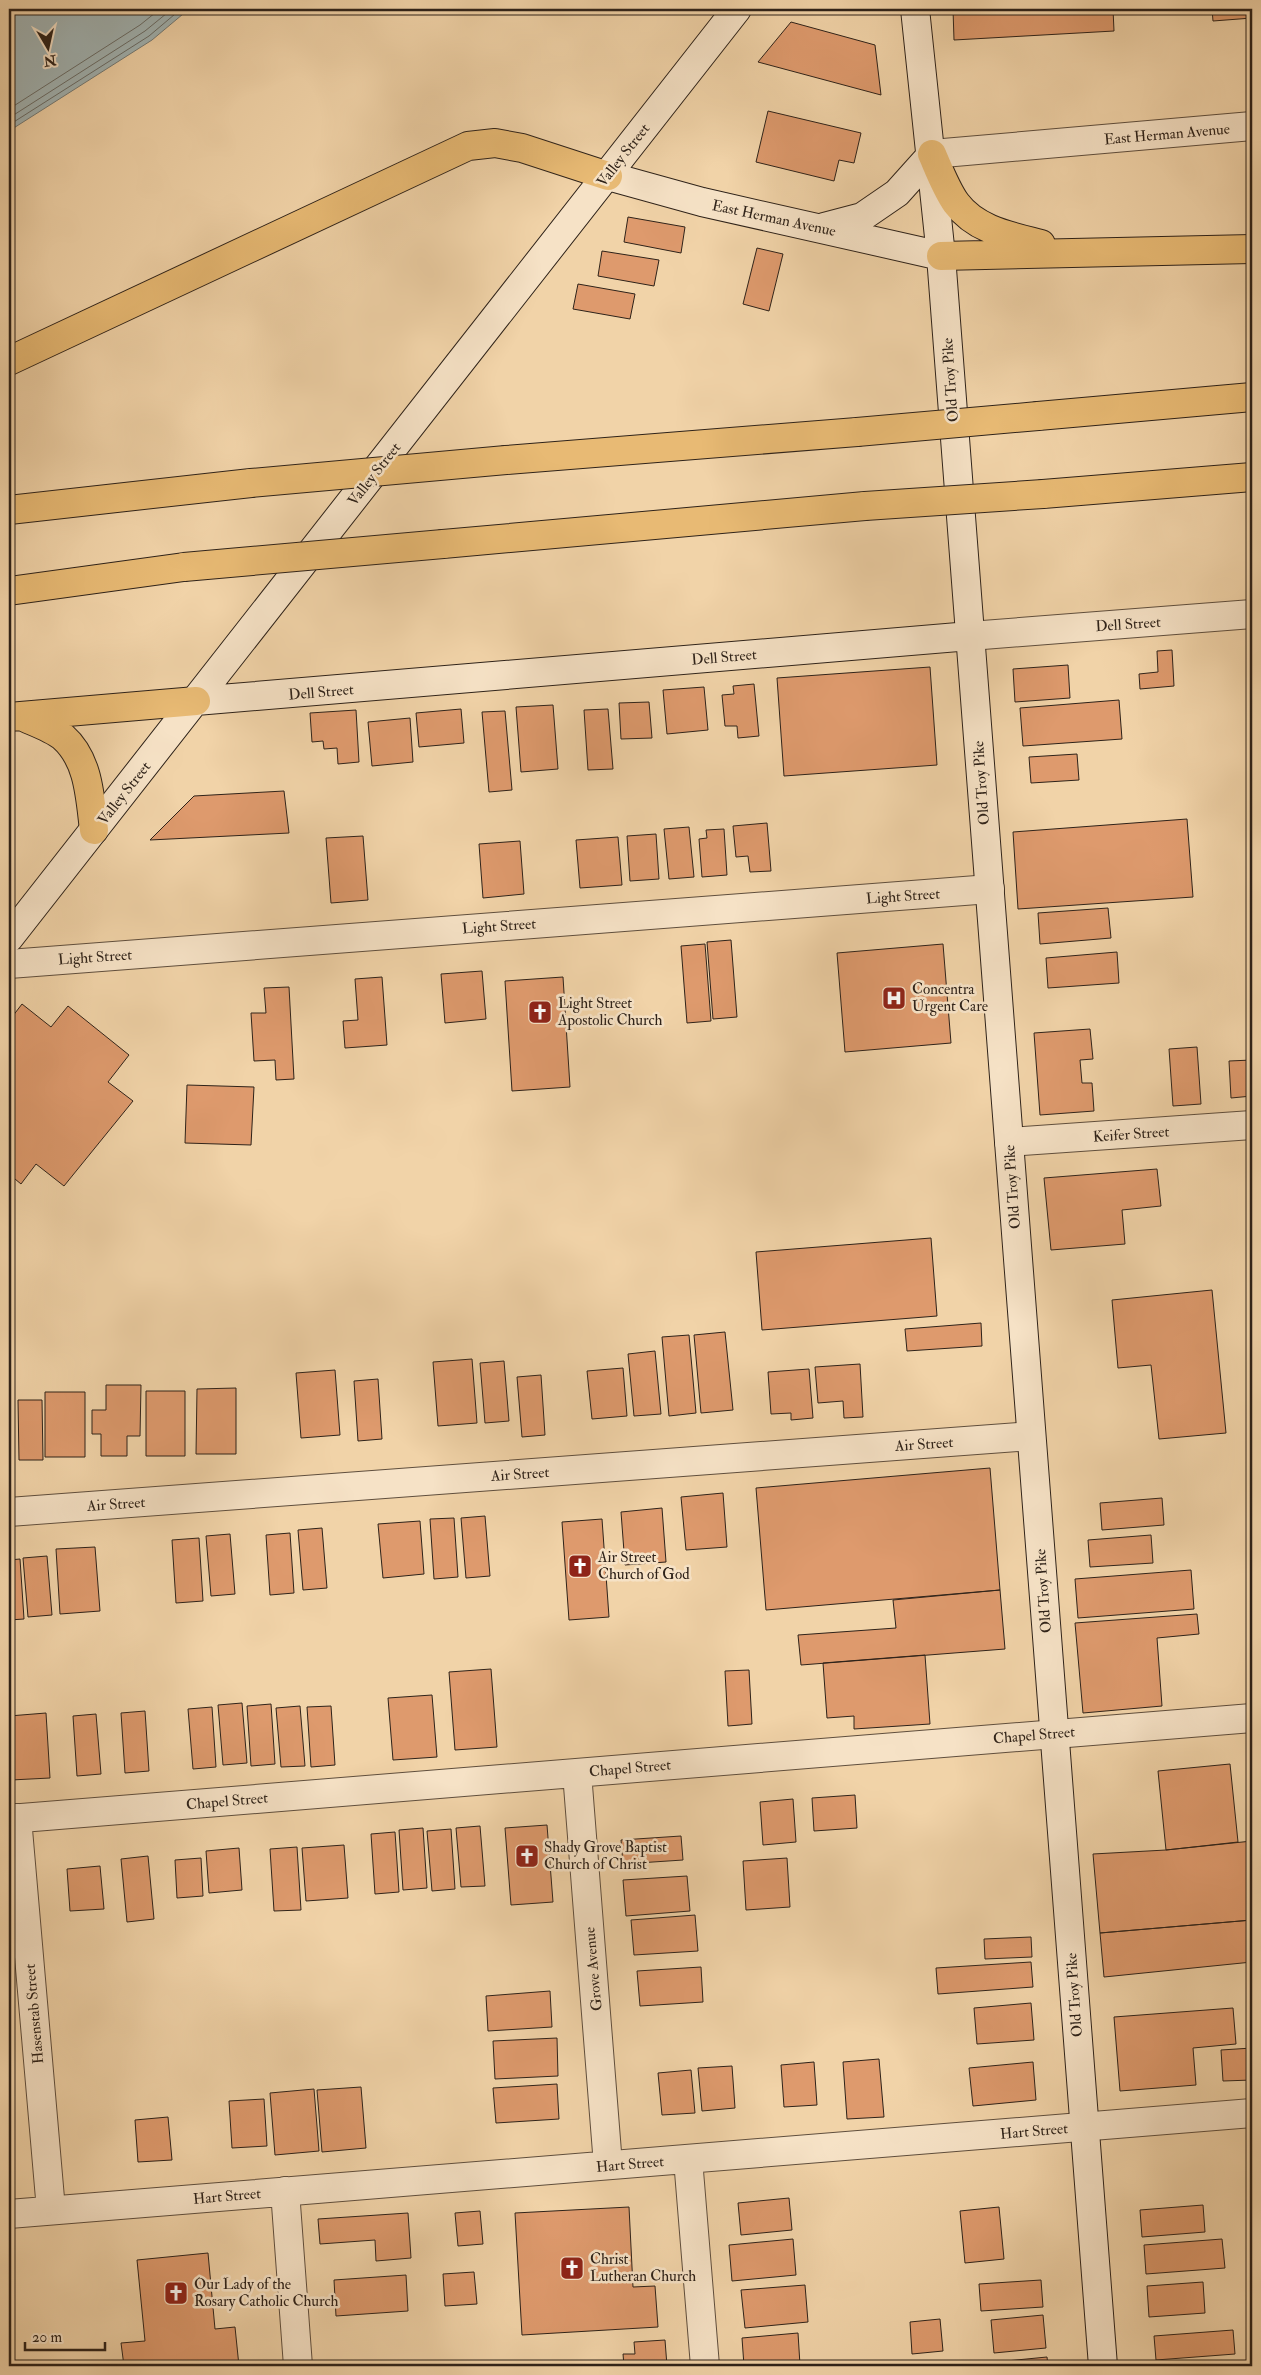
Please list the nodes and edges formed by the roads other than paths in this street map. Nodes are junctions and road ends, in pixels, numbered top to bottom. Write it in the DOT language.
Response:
graph roads {
  1 [pos="737,9"];
  2 [pos="915,9"];
  3 [pos="1252,126"];
  4 [pos="932,154"];
  5 [pos="608,176"];
  6 [pos="821,228"];
  7 [pos="1252,249"];
  8 [pos="1072,252"];
  9 [pos="941,256"];
  10 [pos="9,361"];
  11 [pos="1252,397"];
  12 [pos="1252,477"];
  13 [pos="9,510"];
  14 [pos="9,591"];
  15 [pos="1252,614"];
  16 [pos="970,636"];
  17 [pos="196,701"];
  18 [pos="15,716"];
  19 [pos="94,830"];
  20 [pos="990,889"];
  21 [pos="11,931"];
  22 [pos="9,964"];
  23 [pos="1252,1125"];
  24 [pos="1009,1142"];
  25 [pos="1031,1436"];
  26 [pos="9,1512"];
  27 [pos="1252,1718"];
  28 [pos="1054,1734"];
  29 [pos="577,1772"];
  30 [pos="13,1819"];
  31 [pos="1252,2113"];
  32 [pos="1084,2127"];
  33 [pos="688,2159"];
  34 [pos="608,2165"];
  35 [pos="284,2191"];
  36 [pos="51,2210"];
  37 [pos="9,2214"];
  38 [pos="298,2366"];
  39 [pos="705,2366"];
  40 [pos="1103,2366"];
  1 -- 5 [label="street, Valley Street"];
  2 -- 4 [label="street, Old Troy Pike"];
  3 -- 4 [label="street, East Herman Avenue"];
  4 -- 6 [label="street"];
  4 -- 8 [label="highway"];
  4 -- 9 [label="street, Old Troy Pike"];
  5 -- 6 [label="street, East Herman Avenue"];
  5 -- 10 [label="highway"];
  5 -- 17 [label="street, Valley Street"];
  6 -- 9 [label="street, East Herman Avenue"];
  7 -- 8 [label="highway"];
  8 -- 9 [label="highway"];
  9 -- 16 [label="street, Old Troy Pike"];
  11 -- 13 [label="highway, bridge"];
  12 -- 14 [label="highway, bridge"];
  15 -- 16 [label="street, Dell Street"];
  16 -- 17 [label="street, Dell Street"];
  16 -- 20 [label="street, Old Troy Pike"];
  17 -- 18 [label="highway"];
  17 -- 19 [label="street, Valley Street"];
  18 -- 19 [label="highway"];
  19 -- 21 [label="street, Valley Street"];
  20 -- 22 [label="street, Light Street"];
  20 -- 24 [label="street, Old Troy Pike"];
  23 -- 24 [label="street, Keifer Street"];
  24 -- 25 [label="street, Old Troy Pike"];
  25 -- 26 [label="street, Air Street"];
  25 -- 28 [label="street, Old Troy Pike"];
  27 -- 28 [label="street, Chapel Street"];
  28 -- 29 [label="street, Chapel Street"];
  28 -- 32 [label="street, Old Troy Pike"];
  29 -- 30 [label="street, Chapel Street"];
  29 -- 34 [label="street, Grove Avenue"];
  30 -- 36 [label="street, Hasenstab Street"];
  31 -- 32 [label="street, Hart Street"];
  32 -- 33 [label="street, Hart Street"];
  32 -- 40 [label="street, Old Troy Pike"];
  33 -- 34 [label="street, Hart Street"];
  33 -- 39 [label="street"];
  34 -- 35 [label="street, Hart Street"];
  35 -- 36 [label="street, Hart Street"];
  35 -- 38 [label="street"];
  36 -- 37 [label="street, Hart Street"];
}
